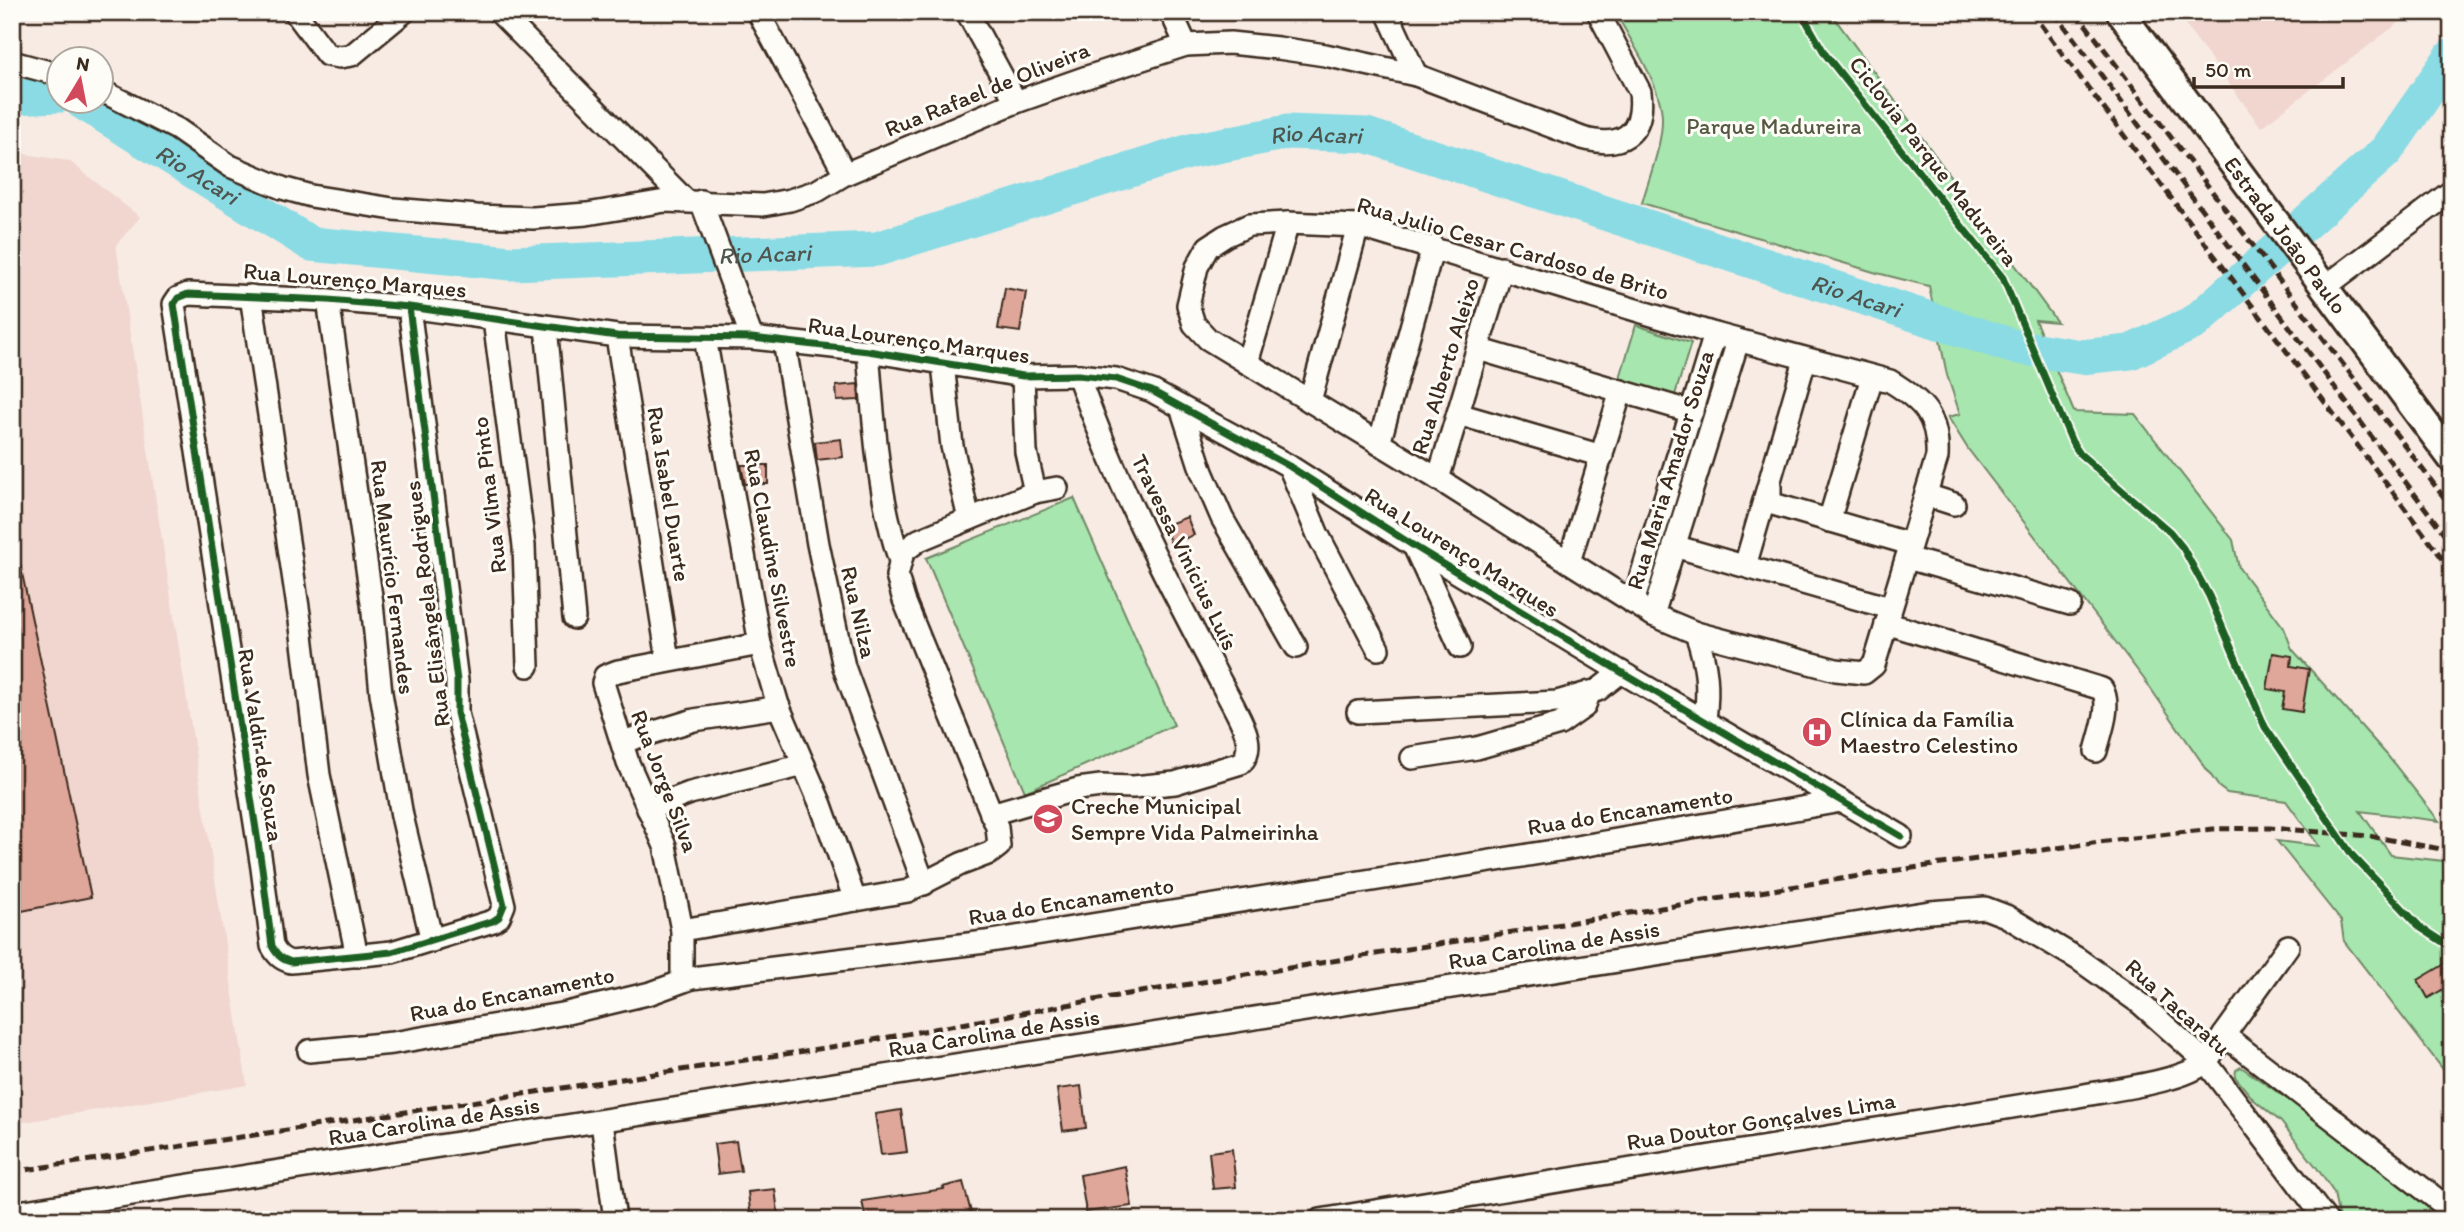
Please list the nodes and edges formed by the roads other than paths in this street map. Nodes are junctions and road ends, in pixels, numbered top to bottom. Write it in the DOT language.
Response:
graph roads {
  1 [pos="295,12"];
  2 [pos="404,12"];
  3 [pos="499,12"];
  4 [pos="758,12"];
  5 [pos="967,12"];
  6 [pos="1171,12"];
  7 [pos="1387,12"];
  8 [pos="1598,12"];
  9 [pos="2120,12"];
  10 [pos="1186,45"];
  11 [pos="12,62"];
  12 [pos="46,71"];
  13 [pos="1416,75"];
  14 [pos="116,98"];
  15 [pos="1016,103"];
  16 [pos="845,174"];
  17 [pos="2452,191"];
  18 [pos="693,200"];
  19 [pos="1287,223"];
  20 [pos="1358,226"];
  21 [pos="1433,247"];
  22 [pos="1503,268"];
  23 [pos="2319,280"];
  24 [pos="188,294"];
  25 [pos="251,296"];
  26 [pos="328,300"];
  27 [pos="409,307"];
  28 [pos="494,320"];
  29 [pos="546,327"];
  30 [pos="1715,334"];
  31 [pos="617,336"];
  32 [pos="705,338"];
  33 [pos="752,338"];
  34 [pos="784,341"];
  35 [pos="1738,341"];
  36 [pos="1478,349"];
  37 [pos="868,351"];
  38 [pos="1805,360"];
  39 [pos="1247,363"];
  40 [pos="943,364"];
  41 [pos="1078,375"];
  42 [pos="1023,376"];
  43 [pos="1872,377"];
  44 [pos="1621,391"];
  45 [pos="1310,401"];
  46 [pos="1181,407"];
  47 [pos="1692,412"];
  48 [pos="1458,414"];
  49 [pos="1379,444"];
  50 [pos="1601,456"];
  51 [pos="2452,459"];
  52 [pos="1289,467"];
  53 [pos="1438,479"];
  54 [pos="1057,488"];
  55 [pos="1770,489"];
  56 [pos="1035,492"];
  57 [pos="1926,495"];
  58 [pos="1954,503"];
  59 [pos="969,519"];
  60 [pos="1829,520"];
  61 [pos="1414,546"];
  62 [pos="1674,546"];
  63 [pos="1908,551"];
  64 [pos="900,561"];
  65 [pos="1569,562"];
  66 [pos="1745,566"];
  67 [pos="1633,603"];
  68 [pos="2070,604"];
  69 [pos="1653,615"];
  70 [pos="1888,615"];
  71 [pos="574,618"];
  72 [pos="1696,633"];
  73 [pos="760,644"];
  74 [pos="1296,648"];
  75 [pos="1460,648"];
  76 [pos="1378,649"];
  77 [pos="668,660"];
  78 [pos="528,666"];
  79 [pos="1621,672"];
  80 [pos="1590,692"];
  81 [pos="779,707"];
  82 [pos="1359,712"];
  83 [pos="1705,720"];
  84 [pos="622,742"];
  85 [pos="2096,751"];
  86 [pos="1412,758"];
  87 [pos="804,765"];
  88 [pos="1841,801"];
  89 [pos="648,809"];
  90 [pos="991,814"];
  91 [pos="1901,836"];
  92 [pos="924,884"];
  93 [pos="502,893"];
  94 [pos="855,900"];
  95 [pos="1985,908"];
  96 [pos="682,930"];
  97 [pos="432,941"];
  98 [pos="2288,946"];
  99 [pos="357,956"];
  100 [pos="682,981"];
  101 [pos="2224,1035"];
  102 [pos="309,1051"];
  103 [pos="2206,1062"];
  104 [pos="602,1122"];
  105 [pos="2452,1210"];
  106 [pos="12,1213"];
  107 [pos="615,1220"];
  108 [pos="1320,1220"];
  109 [pos="2326,1220"];
  1 -- 2 [label="street"];
  3 -- 18 [label="street"];
  4 -- 16 [label="street"];
  5 -- 15 [label="street"];
  6 -- 10 [label="street"];
  7 -- 13 [label="street"];
  8 -- 13 [label="street, Rua Rafael de Oliveira"];
  9 -- 23 [label="main road, Estrada João Paulo"];
  10 -- 13 [label="street, Rua Rafael de Oliveira"];
  10 -- 15 [label="street, Rua Rafael de Oliveira"];
  11 -- 12 [label="street"];
  14 -- 18 [label="street, Rua Rafael de Oliveira"];
  15 -- 16 [label="street, Rua Rafael de Oliveira"];
  16 -- 18 [label="street, Rua Rafael de Oliveira"];
  17 -- 23 [label="street"];
  18 -- 33 [label="street"];
  19 -- 20 [label="street, Rua Julio Cesar Cardoso de Brito"];
  19 -- 39 [label="street"];
  19 -- 39 [label="street, Rua Julio Cesar Cardoso de Brito"];
  20 -- 21 [label="street, Rua Julio Cesar Cardoso de Brito"];
  20 -- 45 [label="street"];
  21 -- 22 [label="street, Rua Julio Cesar Cardoso de Brito"];
  21 -- 49 [label="street"];
  22 -- 30 [label="street, Rua Julio Cesar Cardoso de Brito"];
  22 -- 36 [label="street, Rua Alberto Aleixo"];
  23 -- 51 [label="main road, Estrada João Paulo"];
  24 -- 25 [label="street, Rua Lourenço Marques"];
  24 -- 99 [label="street, Rua Valdir de Souza"];
  25 -- 26 [label="street, Rua Lourenço Marques"];
  25 -- 99 [label="street"];
  26 -- 27 [label="street, Rua Lourenço Marques"];
  26 -- 97 [label="street, Rua Maurício Fernandes"];
  27 -- 28 [label="street, Rua Lourenço Marques"];
  27 -- 93 [label="street, Rua Elisângela Rodrigues"];
  28 -- 29 [label="street, Rua Lourenço Marques"];
  28 -- 78 [label="street, Rua Vilma Pinto"];
  29 -- 31 [label="street, Rua Lourenço Marques"];
  29 -- 71 [label="street"];
  30 -- 35 [label="street, Rua Julio Cesar Cardoso de Brito"];
  30 -- 47 [label="street, Rua Maria Amador Souza"];
  31 -- 32 [label="street, Rua Lourenço Marques"];
  31 -- 77 [label="street, Rua Isabel Duarte"];
  32 -- 33 [label="street, Rua Lourenço Marques"];
  32 -- 73 [label="street, Rua Claudine Silvestre"];
  33 -- 34 [label="street, Rua Lourenço Marques"];
  34 -- 37 [label="street, Rua Lourenço Marques"];
  34 -- 92 [label="street, Rua Nilza"];
  35 -- 38 [label="street, Rua Julio Cesar Cardoso de Brito"];
  35 -- 62 [label="street, Rua Maria Amador Souza"];
  36 -- 44 [label="street"];
  36 -- 48 [label="street, Rua Alberto Aleixo"];
  37 -- 40 [label="street, Rua Lourenço Marques"];
  37 -- 64 [label="street"];
  38 -- 43 [label="street, Rua Julio Cesar Cardoso de Brito"];
  38 -- 55 [label="street"];
  39 -- 45 [label="street, Rua Julio Cesar Cardoso de Brito"];
  40 -- 42 [label="street, Rua Lourenço Marques"];
  40 -- 59 [label="street"];
  41 -- 42 [label="street, Rua Lourenço Marques"];
  41 -- 46 [label="street, Rua Lourenço Marques"];
  41 -- 90 [label="street, Travessa Vinícius Luís"];
  42 -- 56 [label="street"];
  43 -- 57 [label="street, Rua Julio Cesar Cardoso de Brito"];
  43 -- 60 [label="street"];
  44 -- 47 [label="street"];
  44 -- 50 [label="street"];
  45 -- 49 [label="street, Rua Julio Cesar Cardoso de Brito"];
  46 -- 52 [label="street, Rua Lourenço Marques"];
  46 -- 74 [label="street"];
  47 -- 67 [label="street, Rua Maria Amador Souza"];
  48 -- 50 [label="street"];
  48 -- 53 [label="street, Rua Alberto Aleixo"];
  49 -- 53 [label="street, Rua Julio Cesar Cardoso de Brito"];
  50 -- 65 [label="street"];
  52 -- 61 [label="street, Rua Lourenço Marques"];
  52 -- 76 [label="street"];
  53 -- 65 [label="street, Rua Julio Cesar Cardoso de Brito"];
  54 -- 56 [label="street"];
  55 -- 60 [label="street"];
  55 -- 66 [label="street"];
  56 -- 59 [label="street"];
  57 -- 58 [label="street"];
  57 -- 63 [label="street, Rua Julio Cesar Cardoso de Brito"];
  59 -- 64 [label="street"];
  60 -- 63 [label="street"];
  61 -- 75 [label="street"];
  61 -- 79 [label="street, Rua Lourenço Marques"];
  62 -- 66 [label="street"];
  62 -- 69 [label="street, Rua Maria Amador Souza"];
  63 -- 68 [label="street"];
  63 -- 70 [label="street, Rua Julio Cesar Cardoso de Brito"];
  64 -- 90 [label="street"];
  65 -- 67 [label="street, Rua Julio Cesar Cardoso de Brito"];
  66 -- 70 [label="street"];
  67 -- 69 [label="street, Rua Julio Cesar Cardoso de Brito"];
  69 -- 72 [label="street, Rua Julio Cesar Cardoso de Brito"];
  70 -- 72 [label="street, Rua Julio Cesar Cardoso de Brito"];
  70 -- 85 [label="street"];
  72 -- 83 [label="street"];
  73 -- 77 [label="street"];
  73 -- 81 [label="street, Rua Claudine Silvestre"];
  77 -- 84 [label="street, Rua Jorge Silva"];
  79 -- 80 [label="street"];
  79 -- 83 [label="street, Rua Lourenço Marques"];
  80 -- 82 [label="street"];
  80 -- 86 [label="street"];
  81 -- 84 [label="street"];
  81 -- 87 [label="street, Rua Claudine Silvestre"];
  83 -- 88 [label="street, Rua Lourenço Marques"];
  84 -- 89 [label="street, Rua Jorge Silva"];
  87 -- 89 [label="street"];
  87 -- 94 [label="street, Rua Claudine Silvestre"];
  88 -- 91 [label="street, Rua Lourenço Marques"];
  88 -- 100 [label="street, Rua do Encanamento"];
  89 -- 96 [label="street, Rua Jorge Silva"];
  90 -- 92 [label="street"];
  92 -- 94 [label="street"];
  93 -- 97 [label="street, Rua Valdir de Souza"];
  94 -- 96 [label="street"];
  95 -- 103 [label="street, Rua Tacaratu"];
  95 -- 104 [label="street, Rua Carolina de Assis"];
  96 -- 100 [label="street, Rua Jorge Silva"];
  97 -- 99 [label="street, Rua Valdir de Souza"];
  98 -- 101 [label="street"];
  100 -- 102 [label="street, Rua do Encanamento"];
  101 -- 103 [label="street"];
  101 -- 105 [label="street"];
  103 -- 108 [label="street, Rua Doutor Gonçalves Lima"];
  103 -- 109 [label="street, Rua Tacaratu"];
  104 -- 106 [label="street, Rua Carolina de Assis"];
  104 -- 107 [label="street"];
}
